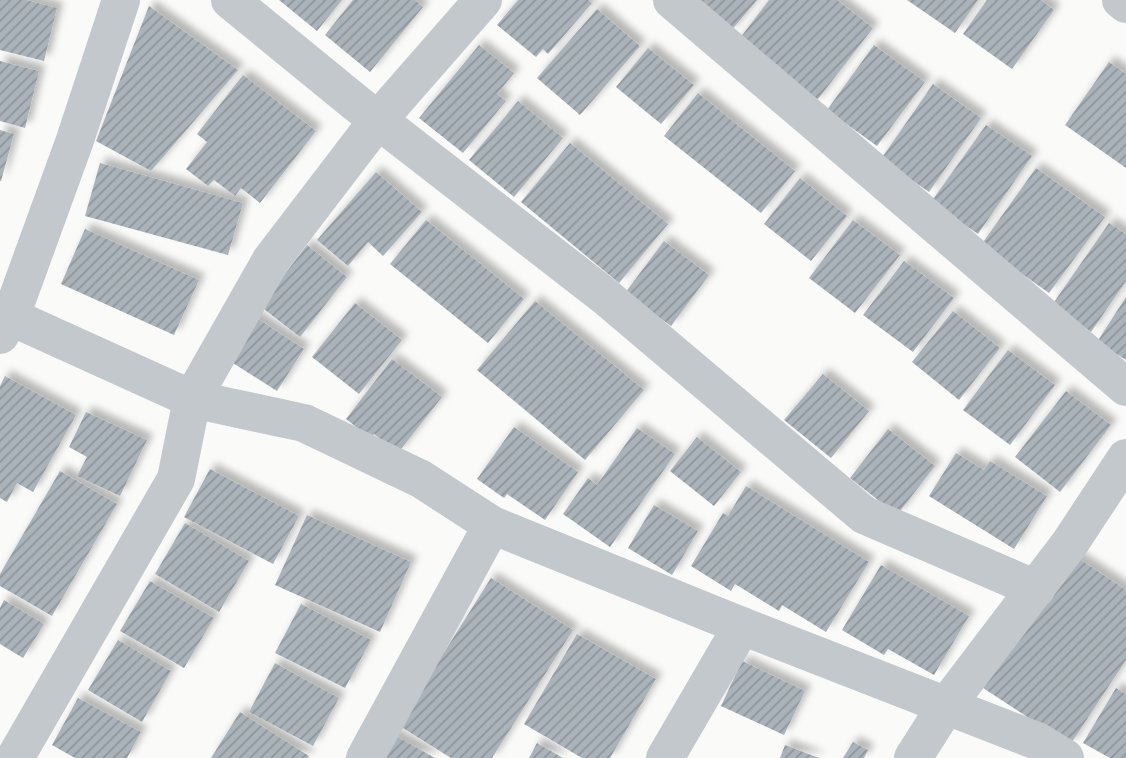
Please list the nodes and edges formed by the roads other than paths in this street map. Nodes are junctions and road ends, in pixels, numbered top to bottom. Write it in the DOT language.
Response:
graph roads {
  1 [pos="121,0"];
  2 [pos="230,0"];
  3 [pos="483,0"];
  4 [pos="672,0"];
  5 [pos="1121,0"];
  6 [pos="1126,4"];
  7 [pos="378,120"];
  8 [pos="4,321"];
  9 [pos="1126,387"];
  10 [pos="192,399"];
  11 [pos="1126,458"];
  12 [pos="492,526"];
  13 [pos="1036,589"];
  14 [pos="742,626"];
  15 [pos="946,705"];
  16 [pos="15,758"];
  17 [pos="365,758"];
  18 [pos="665,758"];
  19 [pos="913,758"];
  20 [pos="1065,758"];
  1 -- 8 [label="street"];
  2 -- 7 [label="street"];
  3 -- 7 [label="street"];
  4 -- 9 [label="street"];
  5 -- 6 [label="street"];
  7 -- 10 [label="street"];
  7 -- 13 [label="street"];
  8 -- 10 [label="street"];
  10 -- 12 [label="street"];
  10 -- 16 [label="street"];
  11 -- 13 [label="street"];
  12 -- 14 [label="street"];
  12 -- 17 [label="street"];
  13 -- 15 [label="street"];
  14 -- 15 [label="street"];
  14 -- 18 [label="street"];
  15 -- 19 [label="street"];
  15 -- 20 [label="street"];
}
